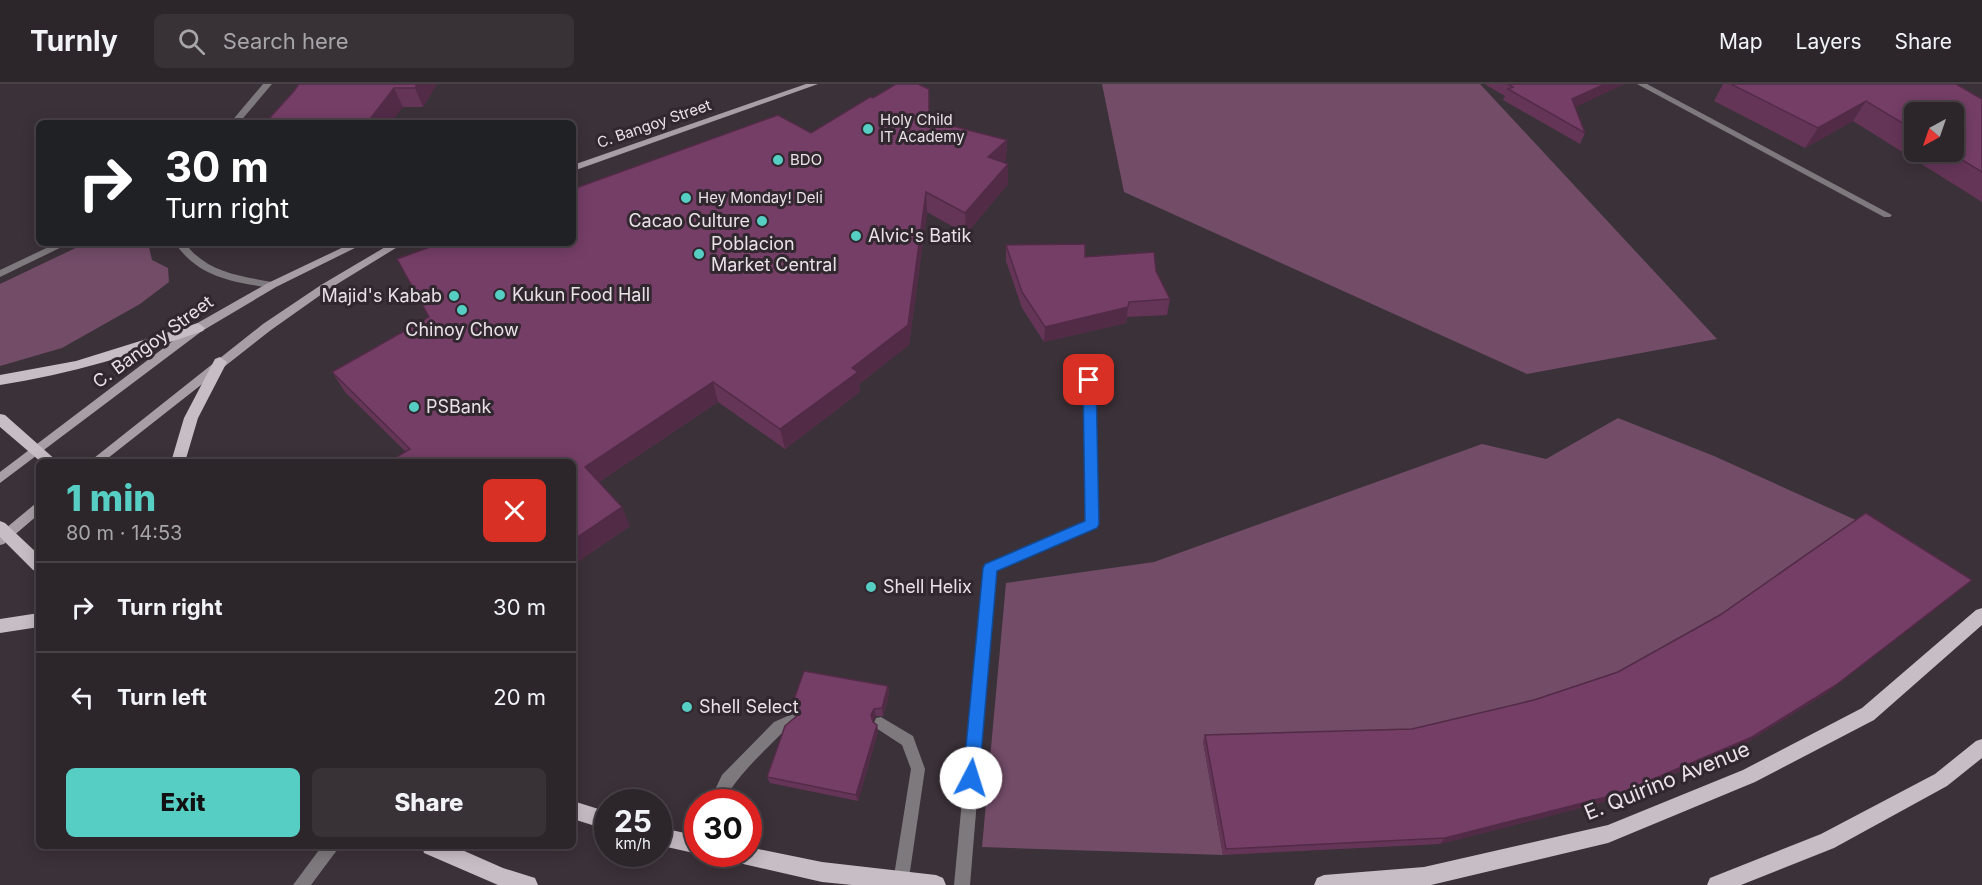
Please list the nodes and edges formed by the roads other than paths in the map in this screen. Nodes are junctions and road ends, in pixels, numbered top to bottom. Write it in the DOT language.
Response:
graph roads {
  1 [pos="268,84"];
  2 [pos="814,84"];
  3 [pos="1641,84"];
  4 [pos="237,120"];
  5 [pos="576,167"];
  6 [pos="1887,215"];
  7 [pos="59,246"];
  8 [pos="182,246"];
  9 [pos="354,246"];
  10 [pos="394,246"];
  11 [pos="0,274"];
  12 [pos="272,285"];
  13 [pos="198,328"];
  14 [pos="220,362"];
  15 [pos="0,380"];
  16 [pos="1089,380"];
  17 [pos="0,419"];
  18 [pos="37,449"];
  19 [pos="48,459"];
  20 [pos="99,459"];
  21 [pos="179,459"];
  22 [pos="0,478"];
  23 [pos="36,509"];
  24 [pos="2,533"];
  25 [pos="36,562"];
  26 [pos="1982,615"];
  27 [pos="36,620"];
  28 [pos="0,626"];
  29 [pos="792,720"];
  30 [pos="881,723"];
  31 [pos="1982,747"];
  32 [pos="722,789"];
  33 [pos="576,811"];
  34 [pos="594,816"];
  35 [pos="330,849"];
  36 [pos="438,849"];
  37 [pos="762,859"];
  38 [pos="901,882"];
  39 [pos="301,885"];
  40 [pos="528,885"];
  41 [pos="936,885"];
  42 [pos="962,885"];
  43 [pos="1324,885"];
  44 [pos="1717,885"];
  1 -- 4 [label="street"];
  2 -- 5 [label="main road, C. Bangoy Street"];
  3 -- 6 [label="street"];
  7 -- 11 [label="street"];
  8 -- 12 [label="street"];
  9 -- 12 [label="main road, C. Bangoy Street"];
  10 -- 14 [label="main road"];
  12 -- 13 [label="main road, C. Bangoy Street"];
  13 -- 15 [label="main road"];
  13 -- 18 [label="main road, C. Bangoy Street"];
  14 -- 20 [label="main road"];
  14 -- 21 [label="main road"];
  16 -- 42 [label="street"];
  17 -- 18 [label="main road"];
  18 -- 19 [label="main road"];
  18 -- 22 [label="main road, C. Bangoy Street"];
  23 -- 24 [label="main road"];
  24 -- 25 [label="main road"];
  26 -- 43 [label="main road, E. Quirino Avenue"];
  27 -- 28 [label="main road"];
  29 -- 32 [label="street"];
  30 -- 38 [label="street"];
  31 -- 44 [label="main road"];
  33 -- 34 [label="main road"];
  35 -- 39 [label="street"];
  36 -- 40 [label="main road"];
  37 -- 38 [label="main road"];
  38 -- 41 [label="main road"];
}
